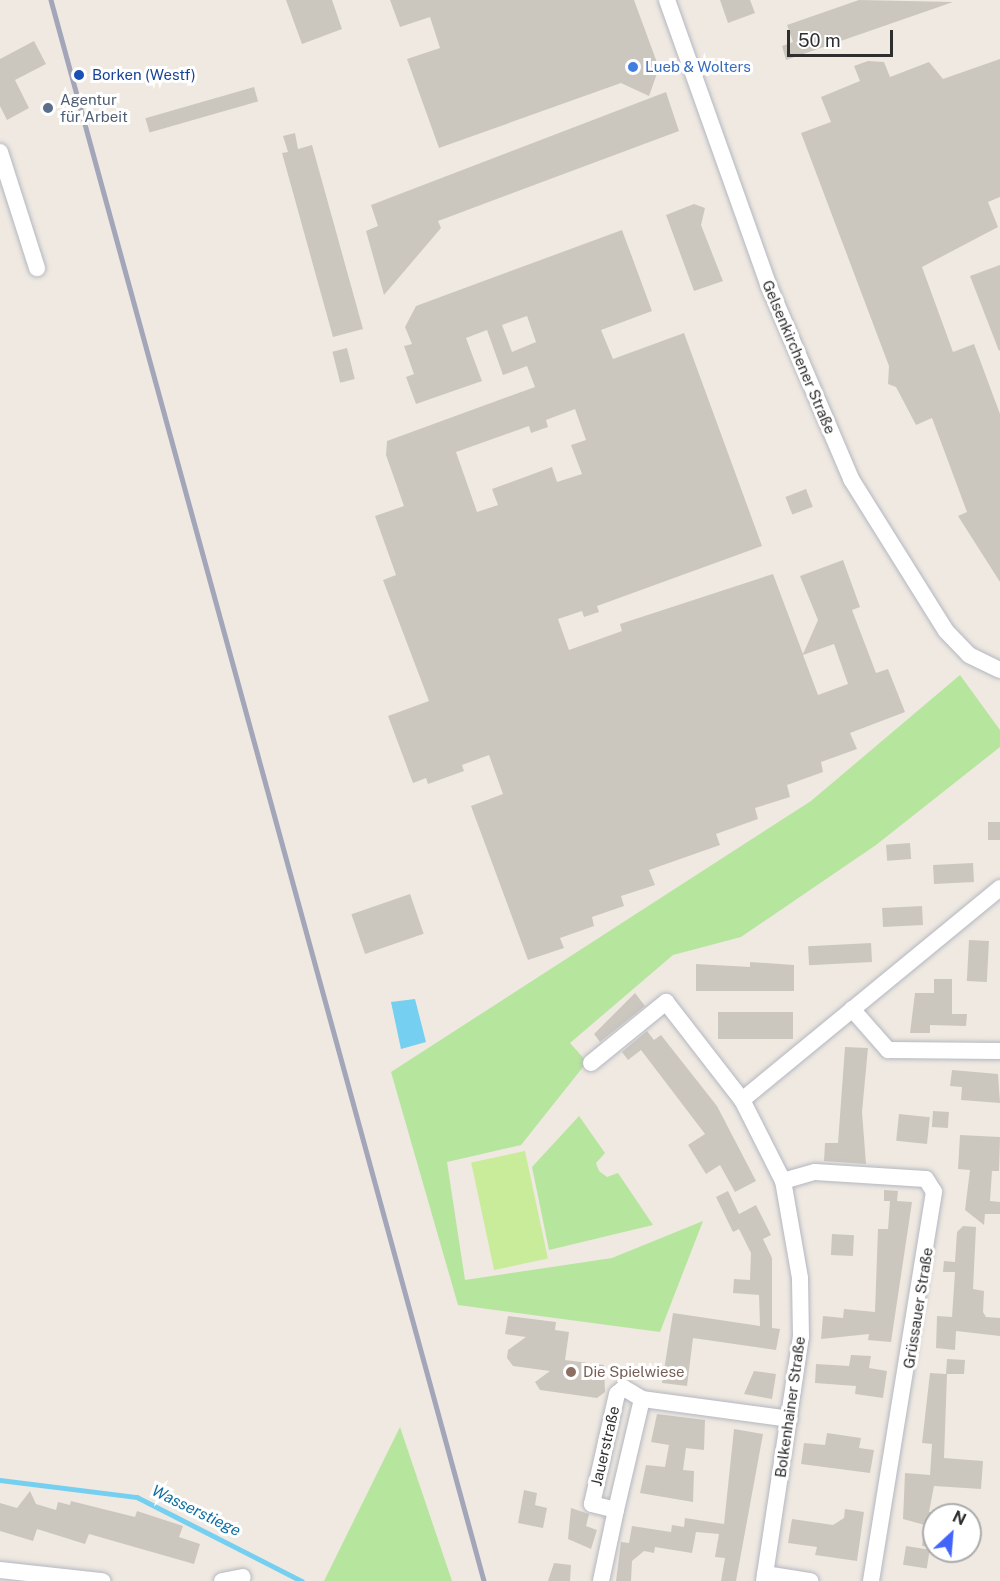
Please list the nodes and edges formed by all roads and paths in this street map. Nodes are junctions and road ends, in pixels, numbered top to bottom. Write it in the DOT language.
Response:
graph roads {
  1 [pos="668,0"];
  2 [pos="0,152"];
  3 [pos="37,268"];
  4 [pos="1000,670"];
  5 [pos="1000,888"];
  6 [pos="852,1009"];
  7 [pos="1000,1051"];
  8 [pos="591,1063"];
  9 [pos="742,1100"];
  10 [pos="783,1181"];
  11 [pos="642,1399"];
  12 [pos="790,1419"];
  13 [pos="616,1510"];
  14 [pos="0,1570"];
  15 [pos="243,1577"];
  16 [pos="764,1577"];
  17 [pos="102,1581"];
  18 [pos="222,1581"];
  19 [pos="601,1581"];
  20 [pos="810,1581"];
  21 [pos="871,1581"];
  1 -- 4 [label="street, Gelsenkirchener Straße"];
  2 -- 3 [label="street"];
  5 -- 6 [label="street"];
  6 -- 7 [label="street"];
  6 -- 9 [label="street"];
  8 -- 9 [label="street, Bolkenhainer Straße"];
  9 -- 10 [label="street, Bolkenhainer Straße"];
  10 -- 12 [label="street, Bolkenhainer Straße"];
  10 -- 21 [label="street, Grüssauer Straße"];
  11 -- 12 [label="street, Jauerstraße"];
  11 -- 13 [label="street, Jauerstraße"];
  11 -- 13 [label="street, Jauerstraße"];
  12 -- 16 [label="street, Bolkenhainer Straße"];
  13 -- 19 [label="street, Jauerstraße"];
  14 -- 17 [label="street"];
  15 -- 18 [label="street"];
  16 -- 20 [label="street"];
}
